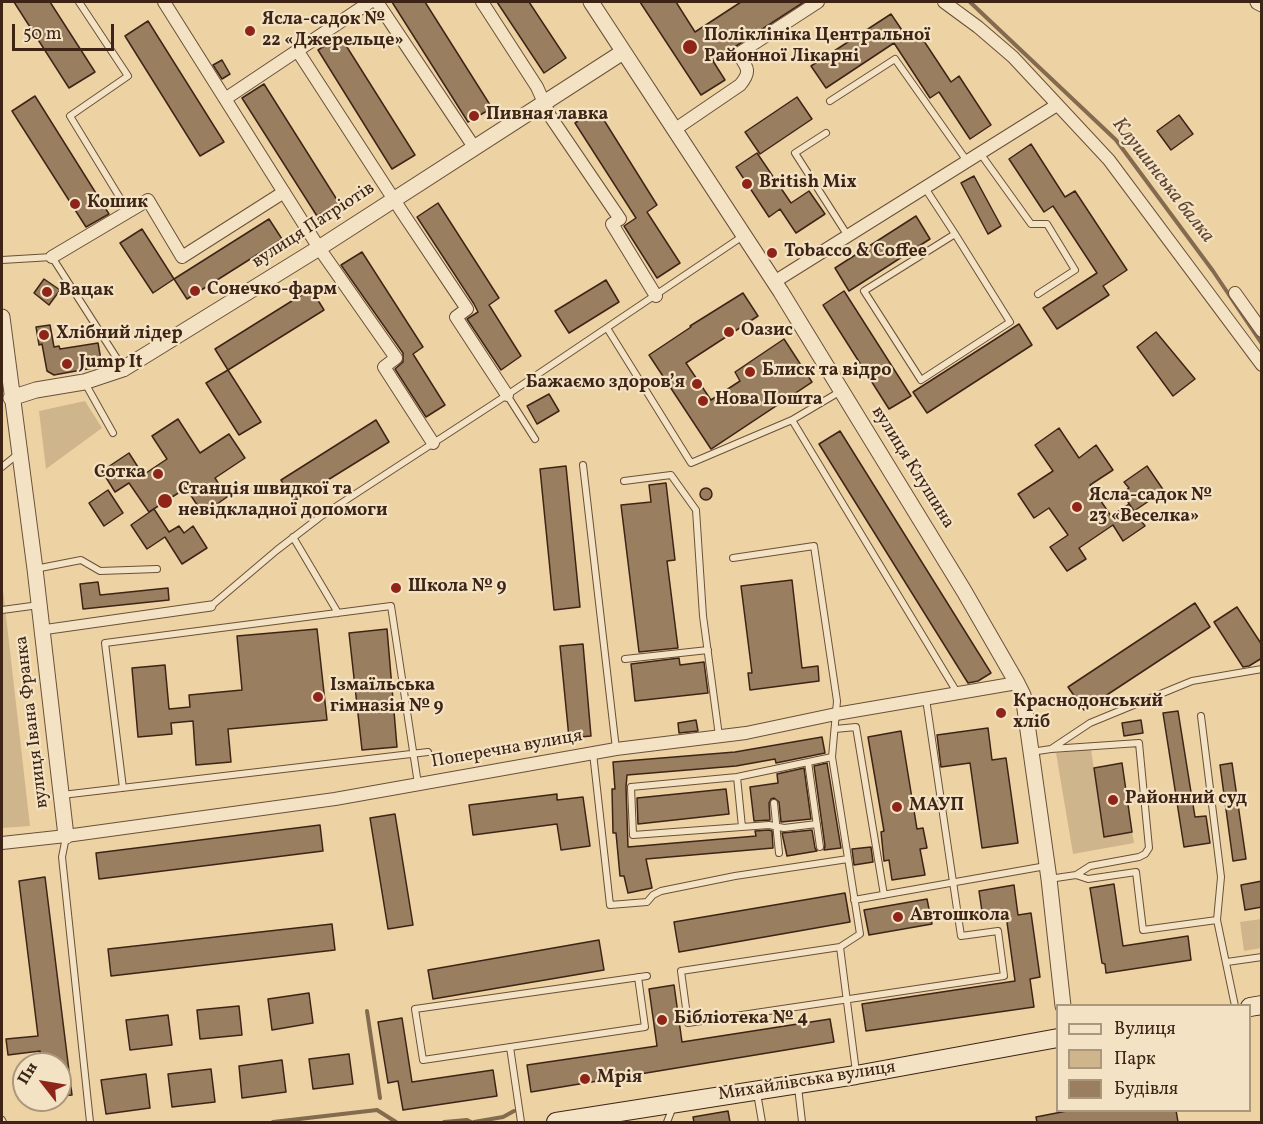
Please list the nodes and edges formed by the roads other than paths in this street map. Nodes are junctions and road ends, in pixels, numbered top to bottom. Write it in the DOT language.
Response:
graph roads {
  1 [pos="79,2"];
  2 [pos="164,2"];
  3 [pos="370,2"];
  4 [pos="377,2"];
  5 [pos="482,2"];
  6 [pos="591,2"];
  7 [pos="815,2"];
  8 [pos="944,2"];
  9 [pos="297,50"];
  10 [pos="623,52"];
  11 [pos="225,99"];
  12 [pos="830,101"];
  13 [pos="544,102"];
  14 [pos="1057,105"];
  15 [pos="674,130"];
  16 [pos="826,133"];
  17 [pos="474,147"];
  18 [pos="981,153"];
  19 [pos="967,161"];
  20 [pos="925,187"];
  21 [pos="284,192"];
  22 [pos="393,198"];
  23 [pos="129,212"];
  24 [pos="955,234"];
  25 [pos="743,235"];
  26 [pos="848,236"];
  27 [pos="320,248"];
  28 [pos="52,257"];
  29 [pos="2,260"];
  30 [pos="774,282"];
  31 [pos="1235,293"];
  32 [pos="1038,294"];
  33 [pos="656,296"];
  34 [pos="2,317"];
  35 [pos="607,328"];
  36 [pos="1262,331"];
  37 [pos="1262,365"];
  38 [pos="123,369"];
  39 [pos="84,382"];
  40 [pos="842,391"];
  41 [pos="507,395"];
  42 [pos="6,400"];
  43 [pos="792,420"];
  44 [pos="113,433"];
  45 [pos="535,439"];
  46 [pos="433,443"];
  47 [pos="18,454"];
  48 [pos="583,465"];
  49 [pos="2,467"];
  50 [pos="624,481"];
  51 [pos="293,537"];
  52 [pos="733,558"];
  53 [pos="35,569"];
  54 [pos="157,569"];
  55 [pos="39,605"];
  56 [pos="211,606"];
  57 [pos="2,609"];
  58 [pos="338,613"];
  59 [pos="42,630"];
  60 [pos="708,650"];
  61 [pos="625,659"];
  62 [pos="1262,669"];
  63 [pos="1017,683"];
  64 [pos="959,694"];
  65 [pos="926,699"];
  66 [pos="836,714"];
  67 [pos="1201,716"];
  68 [pos="835,729"];
  69 [pos="719,736"];
  70 [pos="616,748"];
  71 [pos="1051,748"];
  72 [pos="428,752"];
  73 [pos="1030,752"];
  74 [pos="593,753"];
  75 [pos="414,754"];
  76 [pos="832,757"];
  77 [pos="808,762"];
  78 [pos="737,777"];
  79 [pos="418,784"];
  80 [pos="123,788"];
  81 [pos="61,796"];
  82 [pos="774,803"];
  83 [pos="817,824"];
  84 [pos="776,826"];
  85 [pos="742,827"];
  86 [pos="66,836"];
  87 [pos="2,843"];
  88 [pos="820,847"];
  89 [pos="779,853"];
  90 [pos="848,858"];
  91 [pos="1048,872"];
  92 [pos="1076,875"];
  93 [pos="953,882"];
  94 [pos="884,895"];
  95 [pos="854,900"];
  96 [pos="1217,920"];
  97 [pos="840,947"];
  98 [pos="1262,957"];
  99 [pos="1227,962"];
  100 [pos="647,976"];
  101 [pos="638,977"];
  102 [pos="847,1000"];
  103 [pos="1062,1004"];
  104 [pos="1235,1004"];
  105 [pos="1056,1038"];
  106 [pos="510,1047"];
  107 [pos="856,1075"];
  108 [pos="797,1084"];
  109 [pos="756,1090"];
  110 [pos="674,1103"];
  111 [pos="90,1122"];
  112 [pos="521,1122"];
  113 [pos="556,1122"];
  114 [pos="668,1122"];
  115 [pos="762,1122"];
  116 [pos="802,1122"];
  1 -- 23 [label="lane"];
  2 -- 11 [label="street"];
  3 -- 9 [label="street"];
  4 -- 17 [label="street"];
  5 -- 13 [label="street"];
  6 -- 10 [label="street, вулиця Клушина"];
  7 -- 15 [label="street"];
  8 -- 14 [label="street"];
  9 -- 11 [label="street"];
  9 -- 22 [label="street"];
  10 -- 13 [label="street, вулиця Патріотів"];
  10 -- 15 [label="street, вулиця Клушина"];
  11 -- 21 [label="street"];
  12 -- 19 [label="lane"];
  13 -- 17 [label="street, вулиця Патріотів"];
  13 -- 33 [label="street"];
  14 -- 18 [label="street"];
  14 -- 37 [label="street"];
  15 -- 25 [label="street, вулиця Клушина"];
  16 -- 26 [label="lane"];
  17 -- 22 [label="street, вулиця Патріотів"];
  18 -- 19 [label="street"];
  18 -- 32 [label="lane"];
  19 -- 20 [label="street"];
  20 -- 24 [label="lane"];
  20 -- 26 [label="street"];
  21 -- 23 [label="street"];
  21 -- 27 [label="street"];
  22 -- 27 [label="street, вулиця Патріотів"];
  22 -- 41 [label="street"];
  23 -- 28 [label="street"];
  24 -- 24 [label="lane"];
  25 -- 30 [label="street, вулиця Клушина"];
  25 -- 33 [label="lane"];
  26 -- 30 [label="street"];
  27 -- 38 [label="street, вулиця Патріотів"];
  27 -- 46 [label="street"];
  28 -- 29 [label="lane"];
  28 -- 38 [label="lane"];
  30 -- 40 [label="street, вулиця Клушина"];
  31 -- 36 [label="street"];
  33 -- 35 [label="lane"];
  34 -- 42 [label="street, вулиця Івана Франка"];
  35 -- 41 [label="lane"];
  35 -- 43 [label="lane"];
  38 -- 39 [label="street, вулиця Патріотів"];
  39 -- 42 [label="street, вулиця Патріотів"];
  39 -- 44 [label="lane"];
  40 -- 43 [label="lane"];
  40 -- 63 [label="street, вулиця Клушина"];
  41 -- 45 [label="lane"];
  41 -- 46 [label="lane"];
  42 -- 47 [label="street, вулиця Івана Франка"];
  43 -- 64 [label="lane"];
  46 -- 51 [label="lane"];
  47 -- 49 [label="lane"];
  47 -- 53 [label="street, вулиця Івана Франка"];
  48 -- 70 [label="lane"];
  50 -- 60 [label="lane"];
  51 -- 56 [label="lane"];
  51 -- 58 [label="lane"];
  52 -- 66 [label="lane"];
  53 -- 54 [label="lane"];
  53 -- 55 [label="street, вулиця Івана Франка"];
  55 -- 57 [label="lane"];
  55 -- 59 [label="street, вулиця Івана Франка"];
  56 -- 59 [label="street"];
  58 -- 75 [label="lane"];
  58 -- 80 [label="lane"];
  59 -- 81 [label="street, вулиця Івана Франка"];
  60 -- 61 [label="lane"];
  60 -- 69 [label="lane"];
  62 -- 71 [label="lane"];
  63 -- 64 [label="street, Поперечна вулиця"];
  63 -- 73 [label="street, вулиця Клушина"];
  64 -- 65 [label="street, Поперечна вулиця"];
  65 -- 66 [label="street, Поперечна вулиця"];
  65 -- 93 [label="lane"];
  66 -- 68 [label="lane"];
  66 -- 69 [label="street, Поперечна вулиця"];
  67 -- 96 [label="lane"];
  68 -- 76 [label="lane"];
  68 -- 94 [label="lane"];
  69 -- 70 [label="street, Поперечна вулиця"];
  70 -- 74 [label="street, Поперечна вулиця"];
  71 -- 73 [label="lane"];
  71 -- 92 [label="lane"];
  72 -- 75 [label="lane"];
  73 -- 91 [label="street, вулиця Клушина"];
  74 -- 79 [label="street, Поперечна вулиця"];
  74 -- 90 [label="lane"];
  75 -- 79 [label="lane"];
  75 -- 80 [label="lane"];
  76 -- 77 [label="lane"];
  76 -- 90 [label="lane"];
  77 -- 78 [label="lane"];
  77 -- 83 [label="lane"];
  78 -- 85 [label="lane"];
  78 -- 85 [label="lane"];
  79 -- 86 [label="street, Поперечна вулиця"];
  80 -- 81 [label="lane"];
  81 -- 86 [label="street, вулиця Івана Франка"];
  82 -- 84 [label="lane"];
  83 -- 84 [label="lane"];
  83 -- 88 [label="lane"];
  84 -- 85 [label="lane"];
  84 -- 89 [label="lane"];
  86 -- 87 [label="street, Поперечна вулиця"];
  86 -- 111 [label="lane, вулиця Івана Франка"];
  90 -- 95 [label="lane"];
  91 -- 92 [label="lane"];
  91 -- 93 [label="lane"];
  91 -- 103 [label="street, вулиця Клушина"];
  92 -- 96 [label="lane"];
  93 -- 94 [label="lane"];
  93 -- 102 [label="lane"];
  94 -- 95 [label="lane"];
  95 -- 97 [label="lane"];
  96 -- 99 [label="lane"];
  97 -- 102 [label="lane"];
  97 -- 102 [label="lane"];
  98 -- 99 [label="lane"];
  99 -- 104 [label="lane"];
  100 -- 101 [label="lane"];
  101 -- 106 [label="lane"];
  101 -- 106 [label="lane"];
  102 -- 107 [label="lane"];
  105 -- 107 [label="main road, Михайлівська вулиця"];
  106 -- 112 [label="lane"];
  107 -- 108 [label="main road, Михайлівська вулиця"];
  108 -- 109 [label="main road, Михайлівська вулиця"];
  108 -- 116 [label="lane"];
  109 -- 110 [label="main road, Михайлівська вулиця"];
  109 -- 115 [label="lane"];
  110 -- 113 [label="main road, Михайлівська вулиця"];
  110 -- 114 [label="lane"];
}
